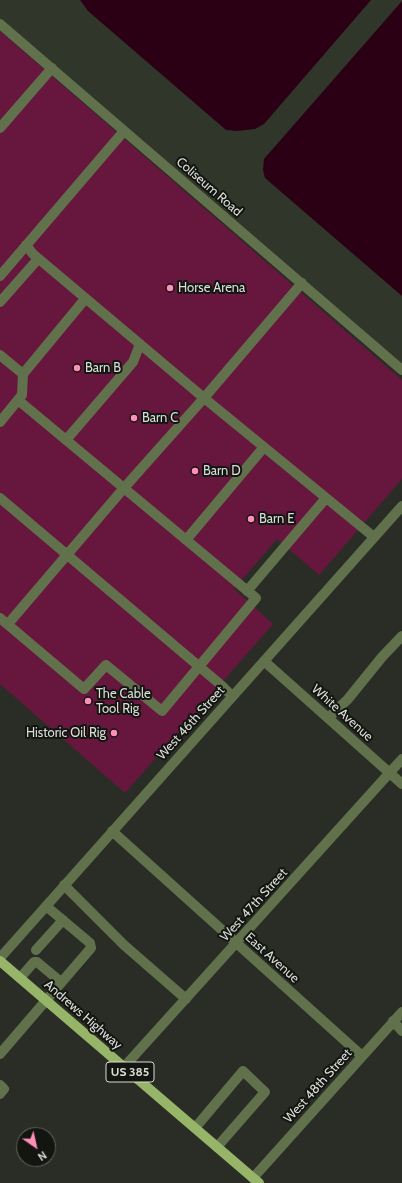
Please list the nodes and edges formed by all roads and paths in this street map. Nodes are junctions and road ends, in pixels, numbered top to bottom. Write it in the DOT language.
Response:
graph roads {
  1 [pos="0,24"];
  2 [pos="52,68"];
  3 [pos="0,128"];
  4 [pos="124,131"];
  5 [pos="26,245"];
  6 [pos="38,259"];
  7 [pos="0,276"];
  8 [pos="302,283"];
  9 [pos="86,299"];
  10 [pos="0,302"];
  11 [pos="140,344"];
  12 [pos="0,355"];
  13 [pos="402,370"];
  14 [pos="23,374"];
  15 [pos="204,398"];
  16 [pos="18,400"];
  17 [pos="0,422"];
  18 [pos="66,440"];
  19 [pos="264,447"];
  20 [pos="124,488"];
  21 [pos="0,498"];
  22 [pos="326,498"];
  23 [pos="402,506"];
  24 [pos="374,537"];
  25 [pos="186,540"];
  26 [pos="67,555"];
  27 [pos="247,591"];
  28 [pos="4,621"];
  29 [pos="402,636"];
  30 [pos="264,661"];
  31 [pos="199,667"];
  32 [pos="232,696"];
  33 [pos="328,718"];
  34 [pos="402,759"];
  35 [pos="390,773"];
  36 [pos="402,784"];
  37 [pos="112,831"];
  38 [pos="64,885"];
  39 [pos="46,906"];
  40 [pos="63,920"];
  41 [pos="236,944"];
  42 [pos="36,950"];
  43 [pos="0,959"];
  44 [pos="20,978"];
  45 [pos="61,982"];
  46 [pos="186,999"];
  47 [pos="47,1000"];
  48 [pos="402,1012"];
  49 [pos="394,1022"];
  50 [pos="402,1031"];
  51 [pos="0,1054"];
  52 [pos="362,1056"];
  53 [pos="124,1067"];
  54 [pos="0,1086"];
  55 [pos="0,1094"];
  56 [pos="195,1128"];
  57 [pos="217,1147"];
  58 [pos="256,1180"];
  1 -- 2 [label="street, Coliseum Road"];
  2 -- 3 [label="street"];
  2 -- 4 [label="street, Coliseum Road"];
  4 -- 5 [label="street"];
  4 -- 8 [label="street, Coliseum Road"];
  5 -- 6 [label="street"];
  5 -- 7 [label="street"];
  6 -- 9 [label="street"];
  6 -- 10 [label="street"];
  8 -- 13 [label="street, Coliseum Road"];
  8 -- 15 [label="street"];
  9 -- 11 [label="street"];
  9 -- 14 [label="street"];
  11 -- 15 [label="street"];
  11 -- 18 [label="street"];
  12 -- 14 [label="street"];
  14 -- 16 [label="street"];
  15 -- 19 [label="street"];
  15 -- 20 [label="street"];
  16 -- 17 [label="street"];
  16 -- 18 [label="street"];
  18 -- 20 [label="street"];
  19 -- 22 [label="street"];
  19 -- 25 [label="street"];
  20 -- 25 [label="street"];
  20 -- 26 [label="street"];
  21 -- 26 [label="street"];
  22 -- 24 [label="street"];
  22 -- 27 [label="street"];
  23 -- 24 [label="street, West 46th Street"];
  24 -- 30 [label="street, West 46th Street"];
  25 -- 27 [label="street"];
  26 -- 28 [label="street"];
  26 -- 31 [label="street"];
  27 -- 31 [label="street"];
  28 -- 31 [label="street"];
  29 -- 33 [label="street"];
  30 -- 32 [label="street, West 46th Street"];
  30 -- 33 [label="street, White Avenue"];
  31 -- 32 [label="street"];
  32 -- 37 [label="street, West 46th Street"];
  33 -- 35 [label="street, White Avenue"];
  34 -- 35 [label="street, West 47th Street"];
  35 -- 36 [label="street, White Avenue"];
  35 -- 41 [label="street, West 47th Street"];
  37 -- 38 [label="street, West 46th Street"];
  37 -- 41 [label="street, East Avenue"];
  38 -- 39 [label="street, West 46th Street"];
  38 -- 46 [label="street"];
  39 -- 40 [label="street"];
  39 -- 43 [label="street, West 46th Street"];
  40 -- 42 [label="street"];
  40 -- 45 [label="street"];
  41 -- 46 [label="street, West 47th Street"];
  41 -- 52 [label="street, East Avenue"];
  43 -- 44 [label="main road, Andrews Highway / US 385"];
  44 -- 45 [label="street"];
  44 -- 47 [label="main road, Andrews Highway / US 385"];
  45 -- 47 [label="street"];
  46 -- 53 [label="street, West 47th Street"];
  47 -- 51 [label="street"];
  47 -- 53 [label="main road, Andrews Highway / US 385"];
  48 -- 49 [label="street, West 48th Street"];
  49 -- 50 [label="street"];
  49 -- 52 [label="street, West 48th Street"];
  52 -- 58 [label="street, West 48th Street"];
  53 -- 56 [label="main road, Andrews Highway / US 385"];
  54 -- 55 [label="street"];
  56 -- 57 [label="main road, Andrews Highway / US 385"];
  56 -- 57 [label="street"];
  57 -- 58 [label="main road, Andrews Highway / US 385"];
}
